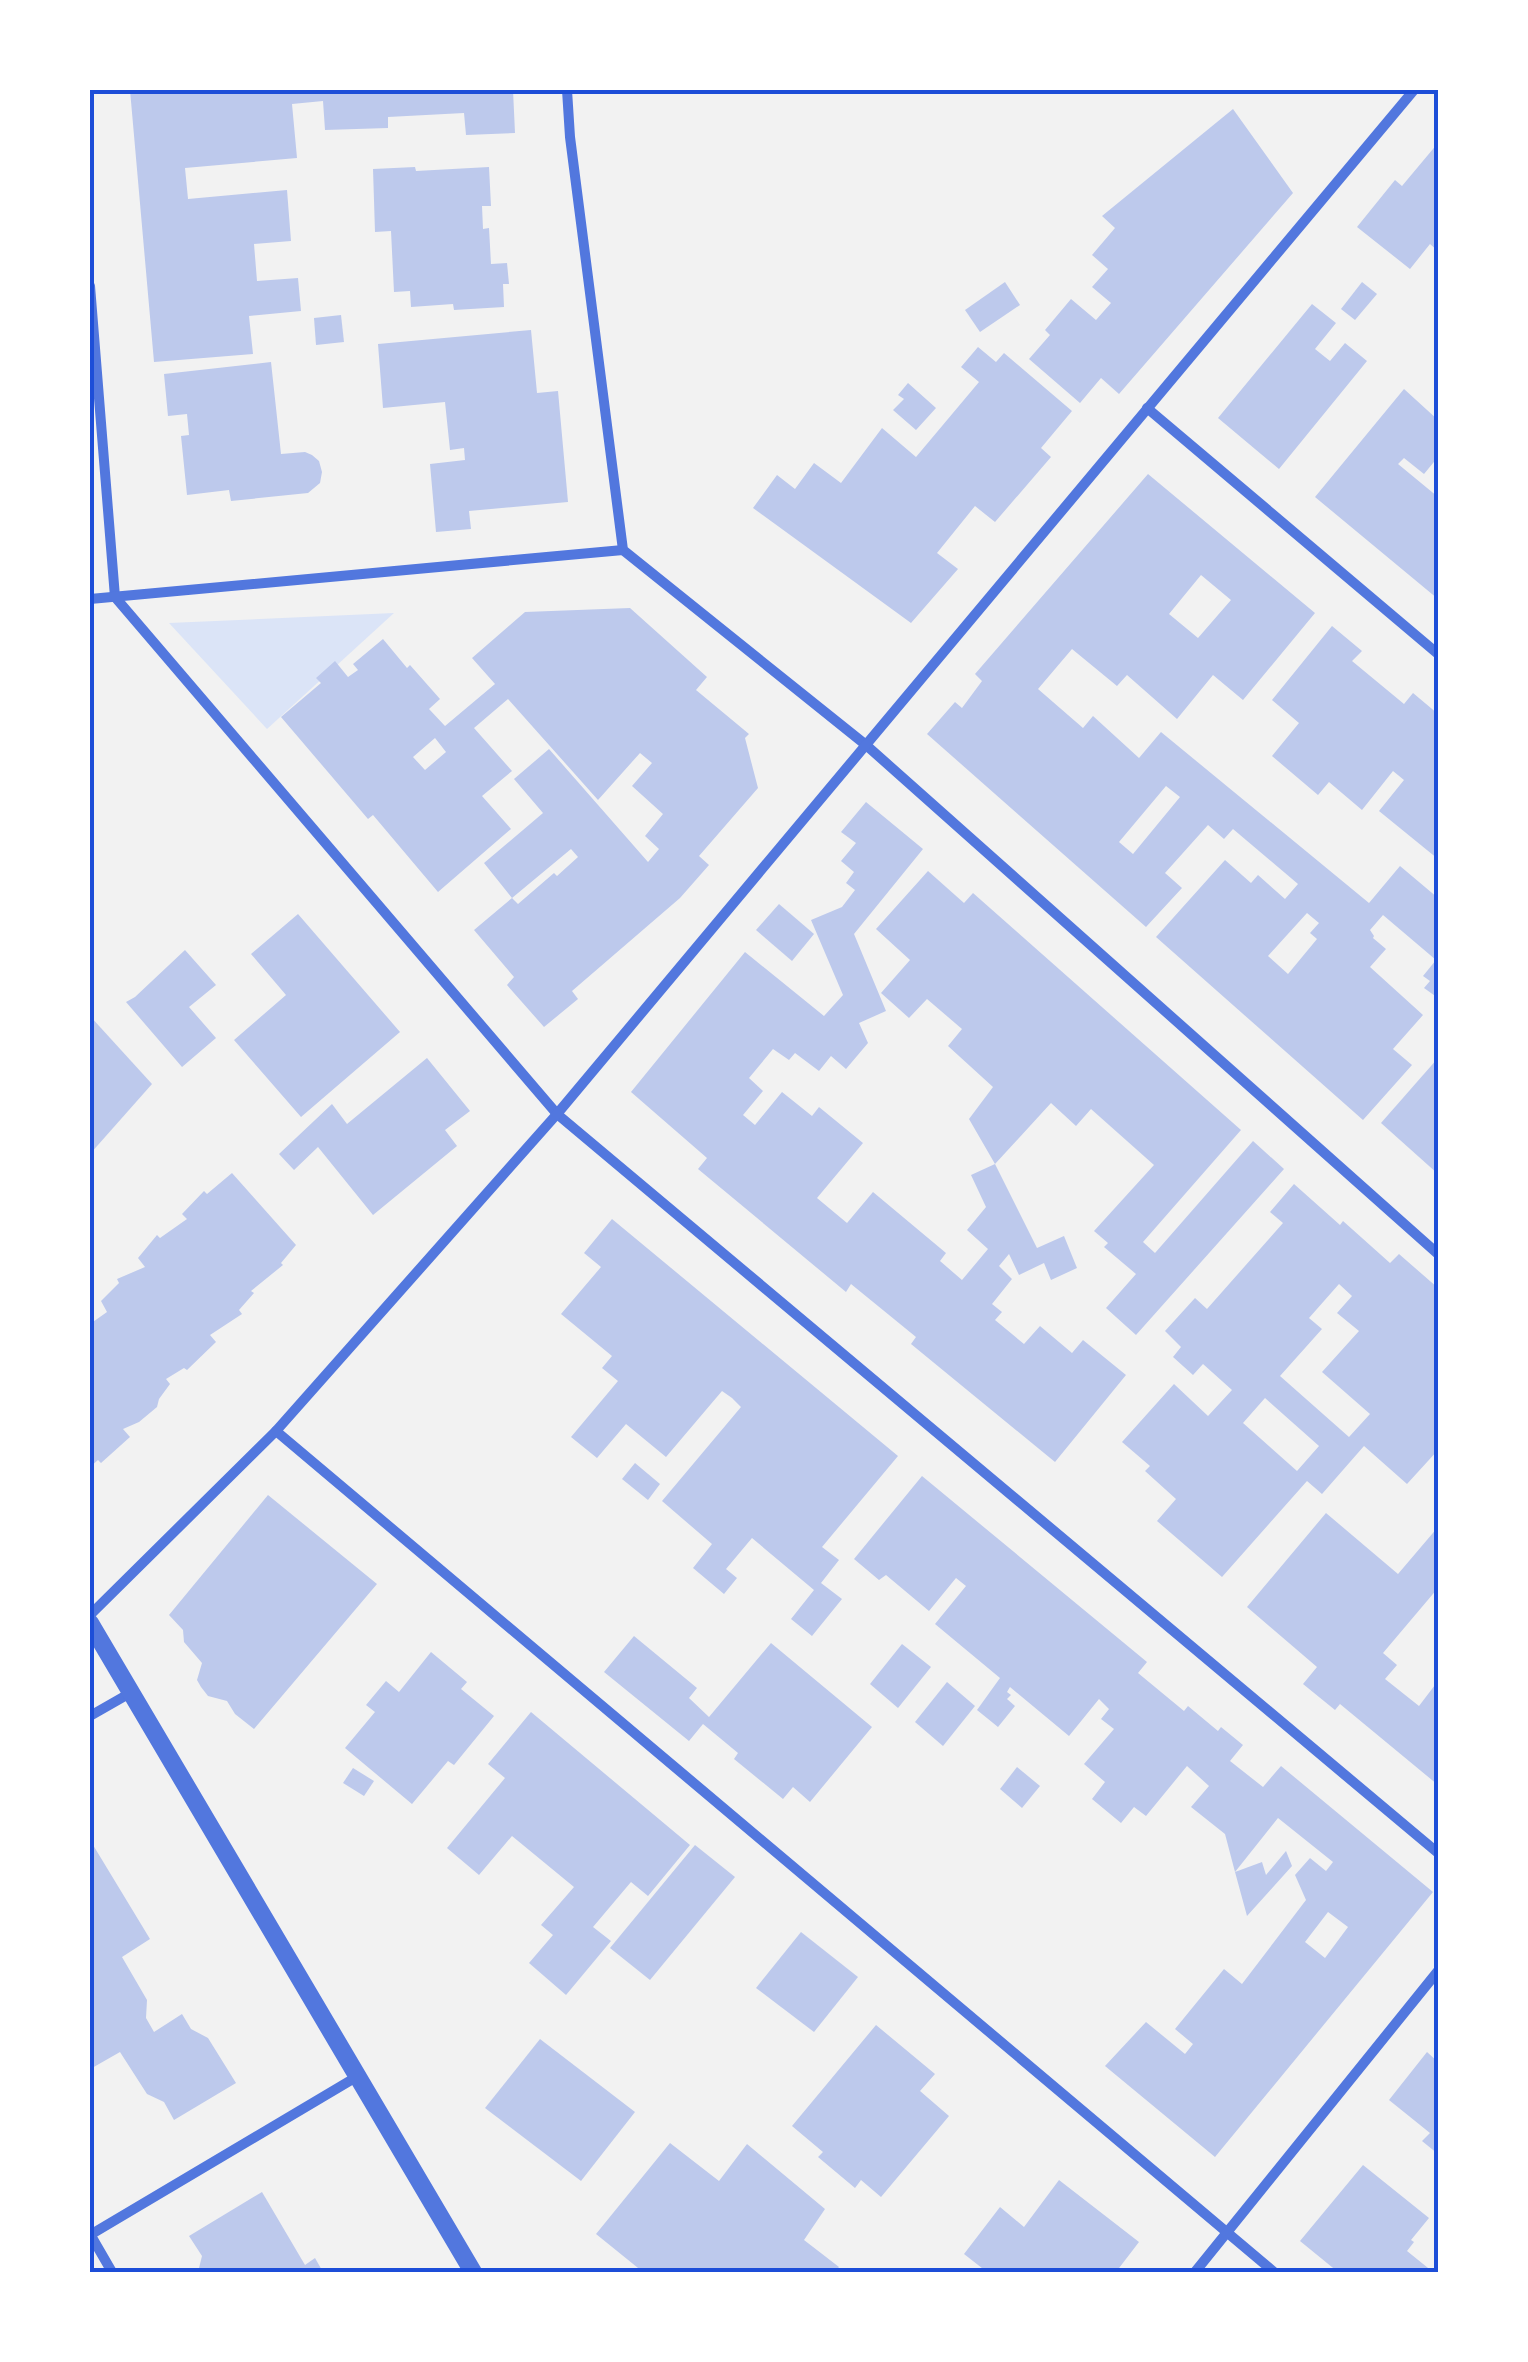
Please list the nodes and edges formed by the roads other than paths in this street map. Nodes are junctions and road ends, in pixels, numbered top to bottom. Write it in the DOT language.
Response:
graph roads {
  1 [pos="567,90"];
  2 [pos="1414,90"];
  3 [pos="90,286"];
  4 [pos="1147,408"];
  5 [pos="623,550"];
  6 [pos="115,598"];
  7 [pos="90,599"];
  8 [pos="1438,654"];
  9 [pos="866,745"];
  10 [pos="557,1114"];
  11 [pos="1438,1254"];
  12 [pos="276,1430"];
  13 [pos="90,1615"];
  14 [pos="90,1623"];
  15 [pos="132,1692"];
  16 [pos="90,1716"];
  17 [pos="1438,1853"];
  18 [pos="1438,1971"];
  19 [pos="358,2076"];
  20 [pos="1226,2233"];
  21 [pos="90,2235"];
  22 [pos="112,2272"];
  23 [pos="472,2272"];
  24 [pos="1195,2272"];
  25 [pos="1274,2272"];
  1 -- 5 [label="street"];
  2 -- 4 [label="street"];
  3 -- 6 [label="street"];
  4 -- 8 [label="street"];
  4 -- 9 [label="street"];
  5 -- 6 [label="street"];
  5 -- 9 [label="street"];
  6 -- 7 [label="street"];
  6 -- 10 [label="street"];
  9 -- 10 [label="street"];
  9 -- 11 [label="street"];
  10 -- 12 [label="street"];
  10 -- 17 [label="street"];
  12 -- 13 [label="street"];
  12 -- 20 [label="street"];
  14 -- 15 [label="street"];
  15 -- 16 [label="street"];
  15 -- 19 [label="street"];
  18 -- 20 [label="street"];
  19 -- 21 [label="street"];
  19 -- 23 [label="street"];
  20 -- 24 [label="street"];
  20 -- 25 [label="street"];
  21 -- 22 [label="street"];
}
